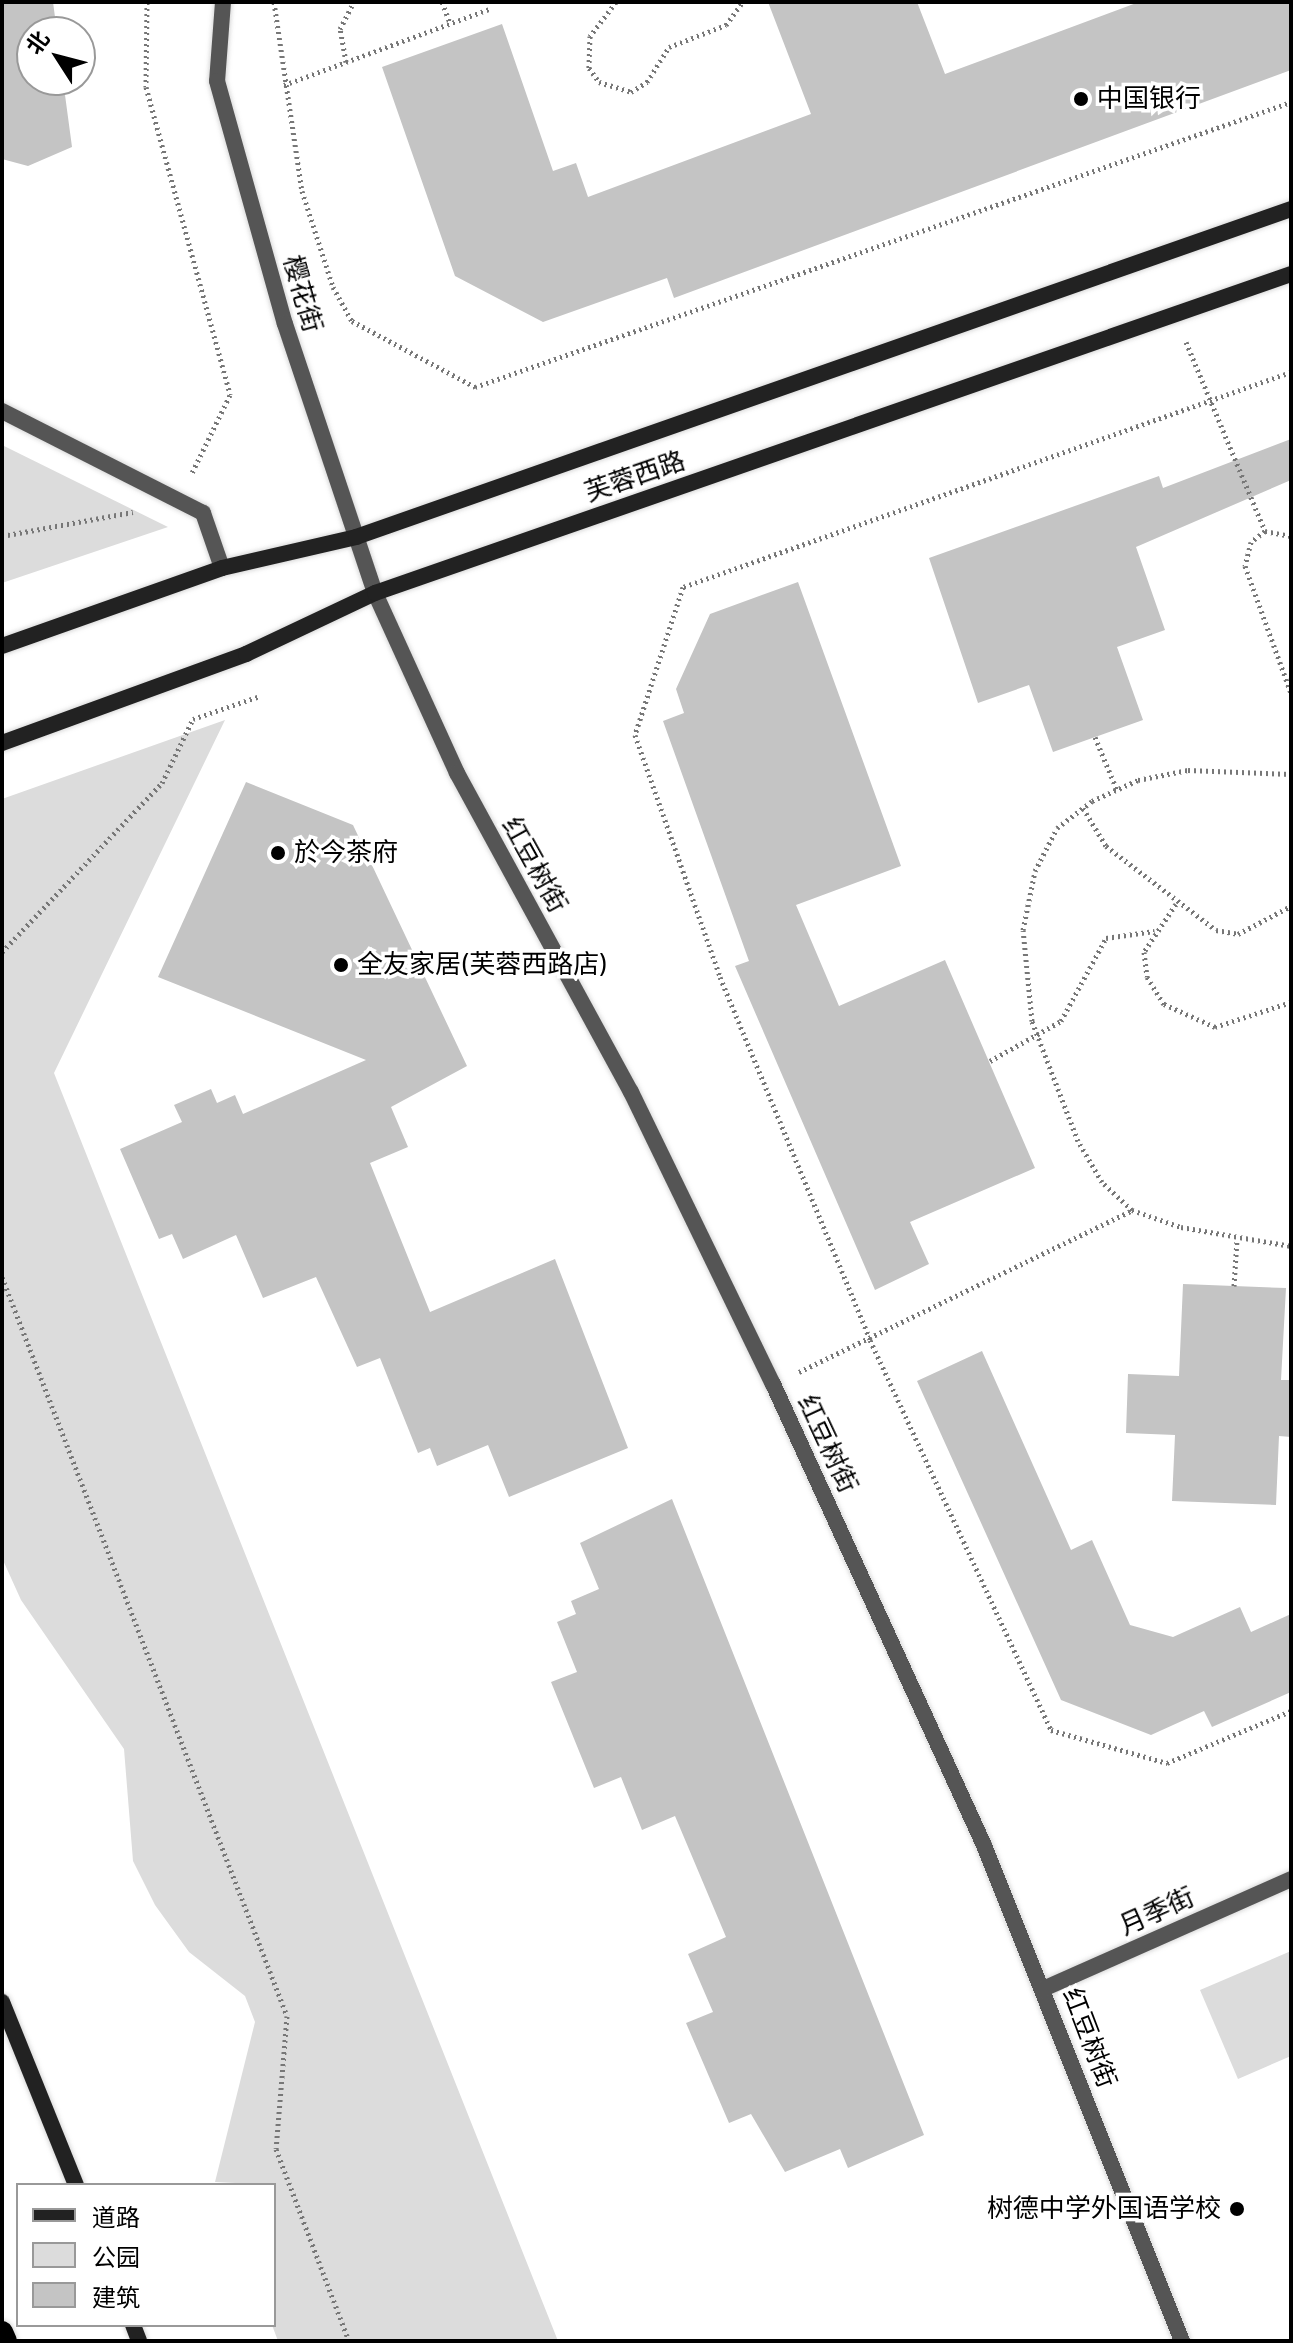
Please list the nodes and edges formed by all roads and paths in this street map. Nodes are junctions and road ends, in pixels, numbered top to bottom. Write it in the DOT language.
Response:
graph roads {
  1 [pos="147,2"];
  2 [pos="223,2"];
  3 [pos="274,2"];
  4 [pos="354,2"];
  5 [pos="442,2"];
  6 [pos="616,2"];
  7 [pos="743,2"];
  8 [pos="489,9"];
  9 [pos="450,23"];
  10 [pos="346,62"];
  11 [pos="284,85"];
  12 [pos="1291,102"];
  13 [pos="1291,209"];
  14 [pos="1291,274"];
  15 [pos="1175,315"];
  16 [pos="1291,372"];
  17 [pos="1210,401"];
  18 [pos="2,411"];
  19 [pos="179,501"];
  20 [pos="1265,531"];
  21 [pos="2,536"];
  22 [pos="1291,536"];
  23 [pos="356,537"];
  24 [pos="222,568"];
  25 [pos="375,593"];
  26 [pos="2,646"];
  27 [pos="1291,693"];
  28 [pos="260,696"];
  29 [pos="1095,737"];
  30 [pos="2,743"];
  31 [pos="1291,774"];
  32 [pos="1117,790"];
  33 [pos="1083,808"];
  34 [pos="1176,904"];
  35 [pos="1291,906"];
  36 [pos="1154,931"];
  37 [pos="2,952"];
  38 [pos="1291,1002"];
  39 [pos="1038,1038"];
  40 [pos="990,1061"];
  41 [pos="1132,1210"];
  42 [pos="1237,1239"];
  43 [pos="1291,1246"];
  44 [pos="2,1277"];
  45 [pos="1234,1286"];
  46 [pos="870,1340"];
  47 [pos="773,1384"];
  48 [pos="1291,1711"];
  49 [pos="1291,1879"];
  50 [pos="1043,1989"];
  51 [pos="2,2002"];
  52 [pos="75,2183"];
  53 [pos="2,2332"];
  54 [pos="6,2341"];
  55 [pos="349,2341"];
  56 [pos="1182,2341"];
  1 -- 19 [label="path"];
  2 -- 23 [label="street, 樱花街"];
  3 -- 11 [label="path"];
  4 -- 10 [label="path"];
  5 -- 9 [label="path"];
  6 -- 7 [label="path"];
  8 -- 9 [label="path"];
  9 -- 10 [label="path"];
  10 -- 11 [label="path"];
  11 -- 12 [label="path"];
  13 -- 23 [label="main road, 芙蓉西路"];
  14 -- 15 [label="main road, 芙蓉西路"];
  15 -- 17 [label="path"];
  15 -- 25 [label="main road, 芙蓉西路"];
  16 -- 17 [label="path"];
  17 -- 20 [label="path"];
  17 -- 46 [label="path"];
  18 -- 19 [label="street"];
  19 -- 21 [label="path"];
  19 -- 24 [label="street"];
  20 -- 22 [label="path"];
  20 -- 27 [label="path"];
  23 -- 24 [label="main road, 芙蓉西路"];
  23 -- 25 [label="street, 樱花街"];
  24 -- 26 [label="main road, 芙蓉西路"];
  25 -- 30 [label="main road, 芙蓉西路"];
  25 -- 47 [label="street, 红豆树街"];
  28 -- 37 [label="path"];
  29 -- 32 [label="path"];
  31 -- 32 [label="path"];
  32 -- 33 [label="path"];
  33 -- 34 [label="path"];
  33 -- 39 [label="path"];
  34 -- 35 [label="path"];
  34 -- 36 [label="path"];
  36 -- 38 [label="path"];
  36 -- 39 [label="path"];
  39 -- 40 [label="path"];
  39 -- 41 [label="path"];
  41 -- 42 [label="path"];
  41 -- 46 [label="path"];
  42 -- 43 [label="path"];
  42 -- 45 [label="path"];
  44 -- 55 [label="path"];
  46 -- 47 [label="path"];
  46 -- 48 [label="path"];
  47 -- 50 [label="street, 红豆树街"];
  49 -- 50 [label="street, 月季街"];
  50 -- 56 [label="street, 红豆树街"];
  51 -- 52 [label="main road"];
  53 -- 54 [label="highway"];
}
